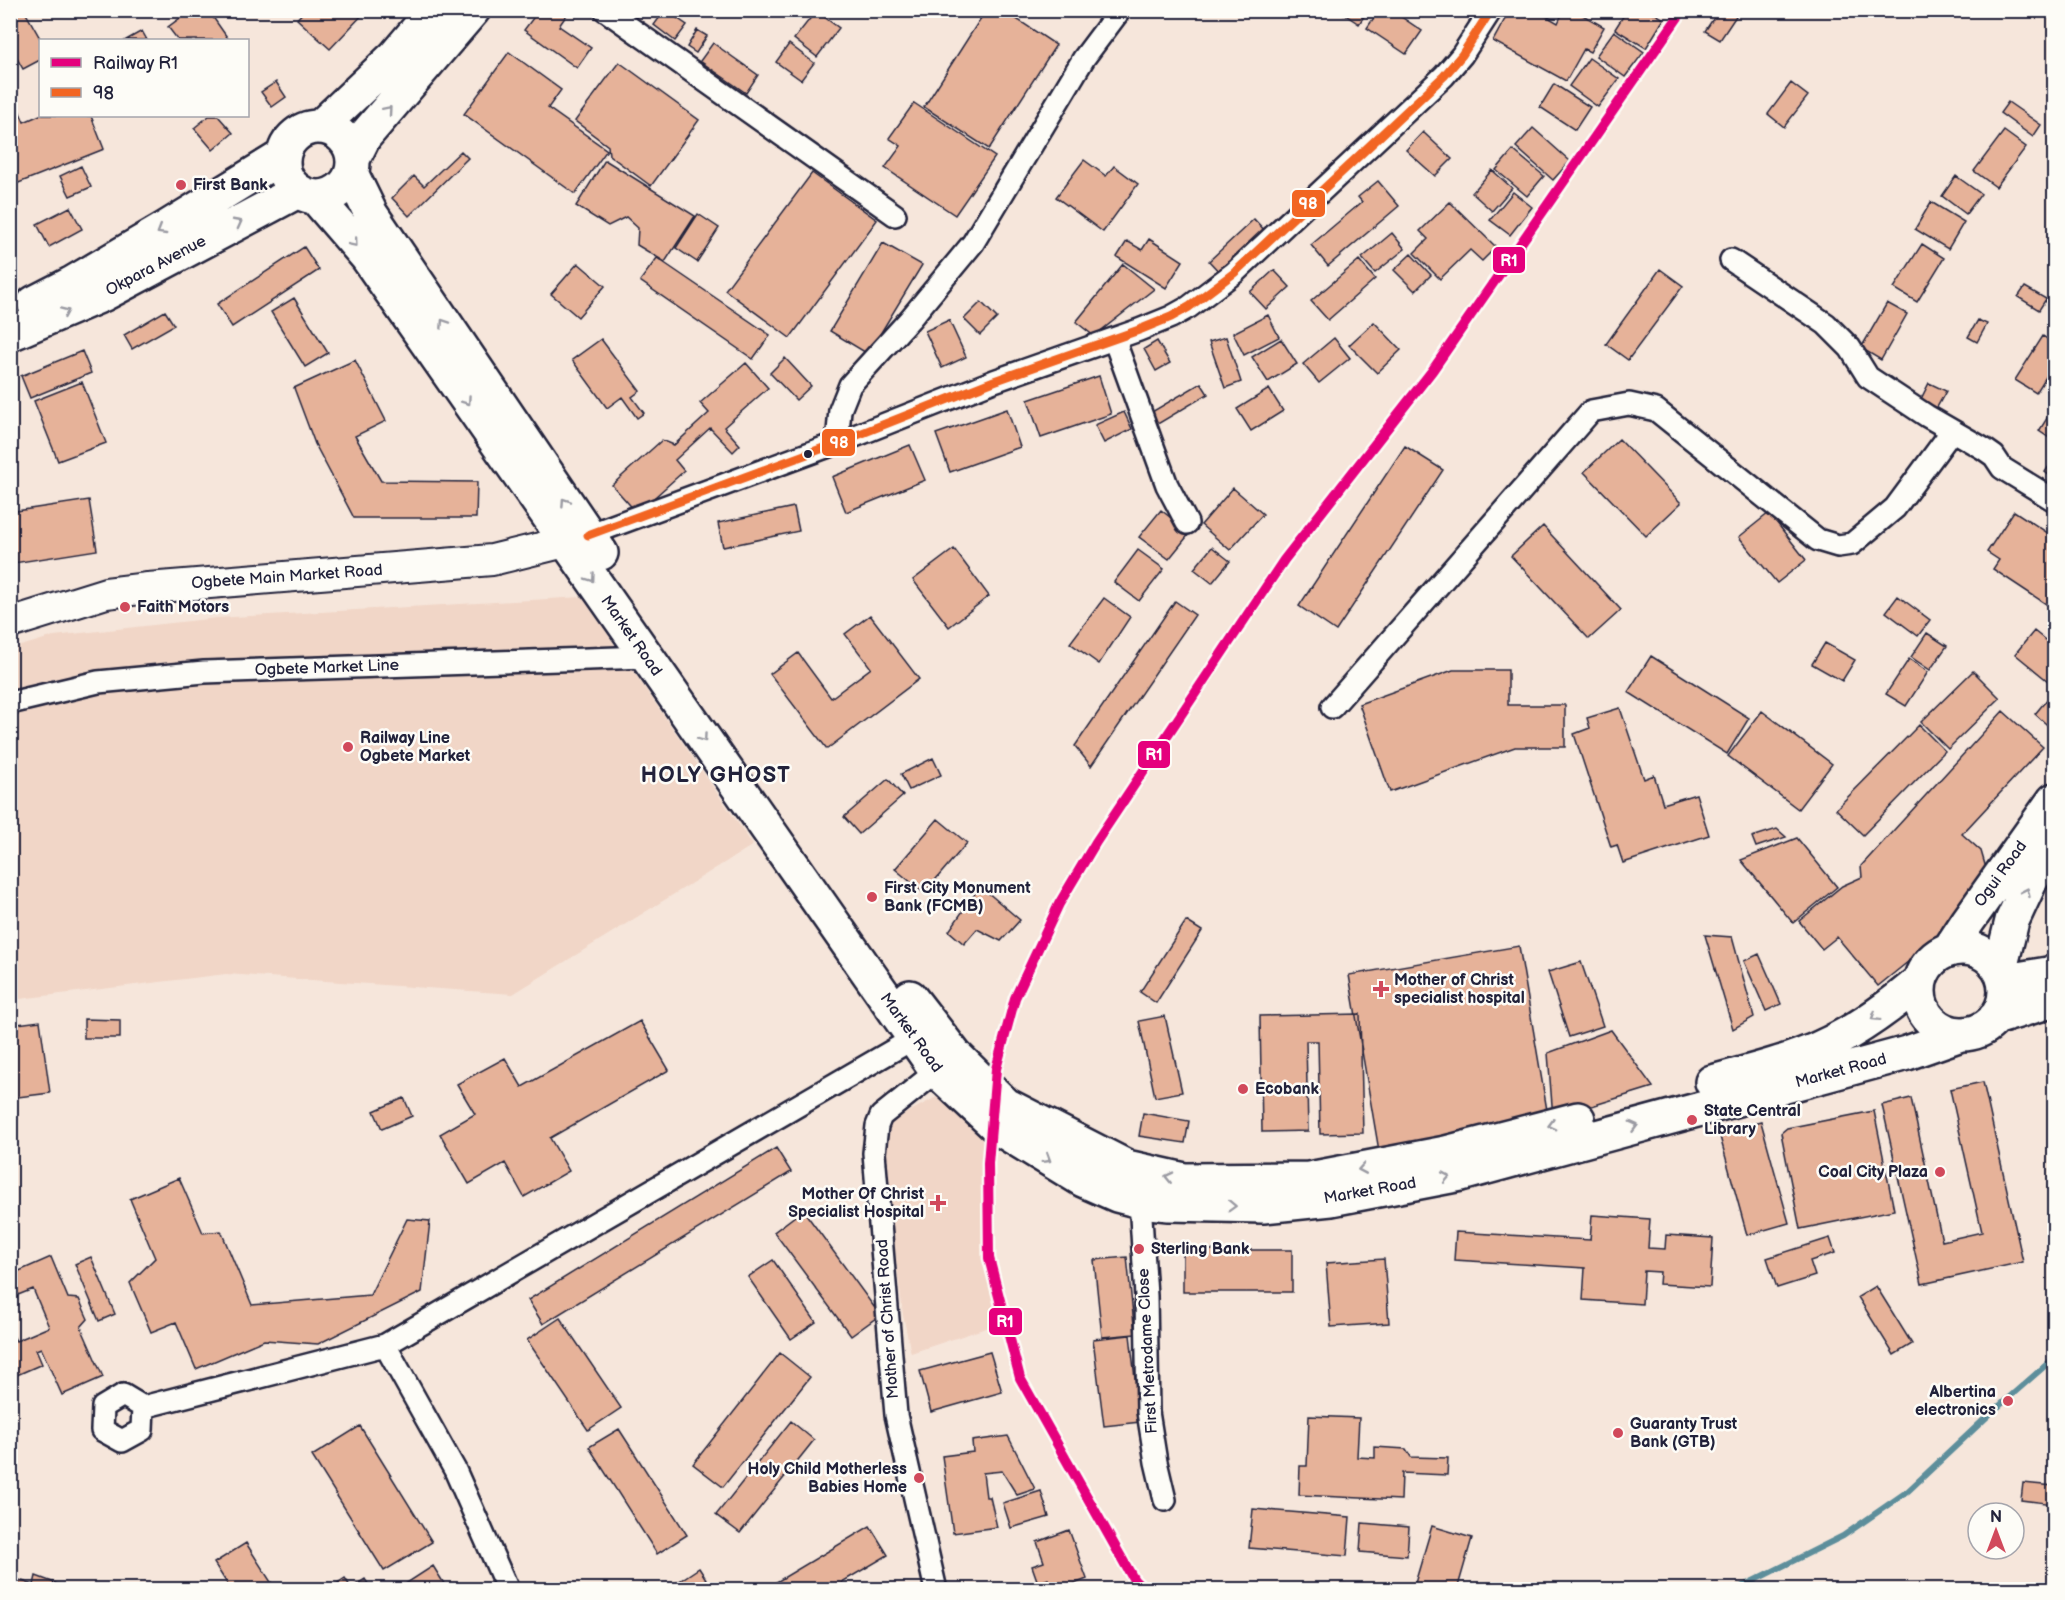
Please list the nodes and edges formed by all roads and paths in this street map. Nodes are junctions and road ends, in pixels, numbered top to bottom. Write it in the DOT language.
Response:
graph roads {
  1 [pos="434,10"];
  2 [pos="472,10"];
  3 [pos="605,10"];
  4 [pos="1120,10"];
  5 [pos="1491,10"];
  6 [pos="320,127"];
  7 [pos="283,156"];
  8 [pos="353,166"];
  9 [pos="307,195"];
  10 [pos="895,215"];
  11 [pos="1731,260"];
  12 [pos="10,312"];
  13 [pos="10,334"];
  14 [pos="1114,339"];
  15 [pos="1952,431"];
  16 [pos="837,443"];
  17 [pos="2055,500"];
  18 [pos="1187,523"];
  19 [pos="576,538"];
  20 [pos="10,623"];
  21 [pos="646,657"];
  22 [pos="10,703"];
  23 [pos="1332,707"];
  24 [pos="2055,800"];
  25 [pos="2055,846"];
  26 [pos="1949,950"];
  27 [pos="2055,973"];
  28 [pos="2002,975"];
  29 [pos="1920,981"];
  30 [pos="2055,1000"];
  31 [pos="1995,1018"];
  32 [pos="924,1033"];
  33 [pos="1961,1034"];
  34 [pos="937,1071"];
  35 [pos="974,1091"];
  36 [pos="1002,1116"];
  37 [pos="1140,1201"];
  38 [pos="385,1345"];
  39 [pos="143,1407"];
  40 [pos="1165,1500"];
  41 [pos="508,1590"];
  42 [pos="936,1590"];
  1 -- 6 [label="main road"];
  8 -- 2 [label="main road, one-way"];
  3 -- 10 [label="street"];
  4 -- 16 [label="street"];
  5 -- 14 [label="street"];
  6 -- 7 [label="main road"];
  6 -- 8 [label="main road"];
  7 -- 9 [label="main road"];
  7 -- 12 [label="main road, Okpara Avenue, one-way"];
  8 -- 9 [label="main road"];
  19 -- 8 [label="main road, Market Road, one-way"];
  13 -- 9 [label="main road, Okpara Avenue, one-way"];
  9 -- 19 [label="main road, Market Road, one-way"];
  11 -- 15 [label="street"];
  14 -- 16 [label="street"];
  14 -- 18 [label="street"];
  15 -- 17 [label="street"];
  15 -- 23 [label="street"];
  16 -- 19 [label="street"];
  19 -- 20 [label="street, Ogbete Main Market Road"];
  19 -- 21 [label="main road, Market Road, one-way"];
  19 -- 32 [label="main road, Market Road"];
  21 -- 22 [label="street, Ogbete Market Line"];
  21 -- 32 [label="main road, Market Road, one-way"];
  24 -- 26 [label="main road, Ogui Road"];
  28 -- 25 [label="main road, Ogui Road, one-way"];
  26 -- 28 [label="main road"];
  26 -- 29 [label="main road"];
  27 -- 28 [label="main road"];
  28 -- 31 [label="main road"];
  29 -- 33 [label="main road"];
  29 -- 36 [label="main road, Market Road, one-way"];
  30 -- 31 [label="main road"];
  31 -- 33 [label="main road"];
  32 -- 34 [label="main road, Market Road"];
  32 -- 35 [label="main road, Market Road"];
  32 -- 38 [label="street"];
  37 -- 33 [label="main road, Market Road, one-way"];
  34 -- 35 [label="main road, Market Road"];
  34 -- 42 [label="street, Mother of Christ Road"];
  35 -- 36 [label="main road, Market Road"];
  36 -- 37 [label="main road, Market Road, one-way"];
  37 -- 40 [label="street, First Metrodame Close"];
  38 -- 39 [label="street"];
  38 -- 41 [label="street"];
}
